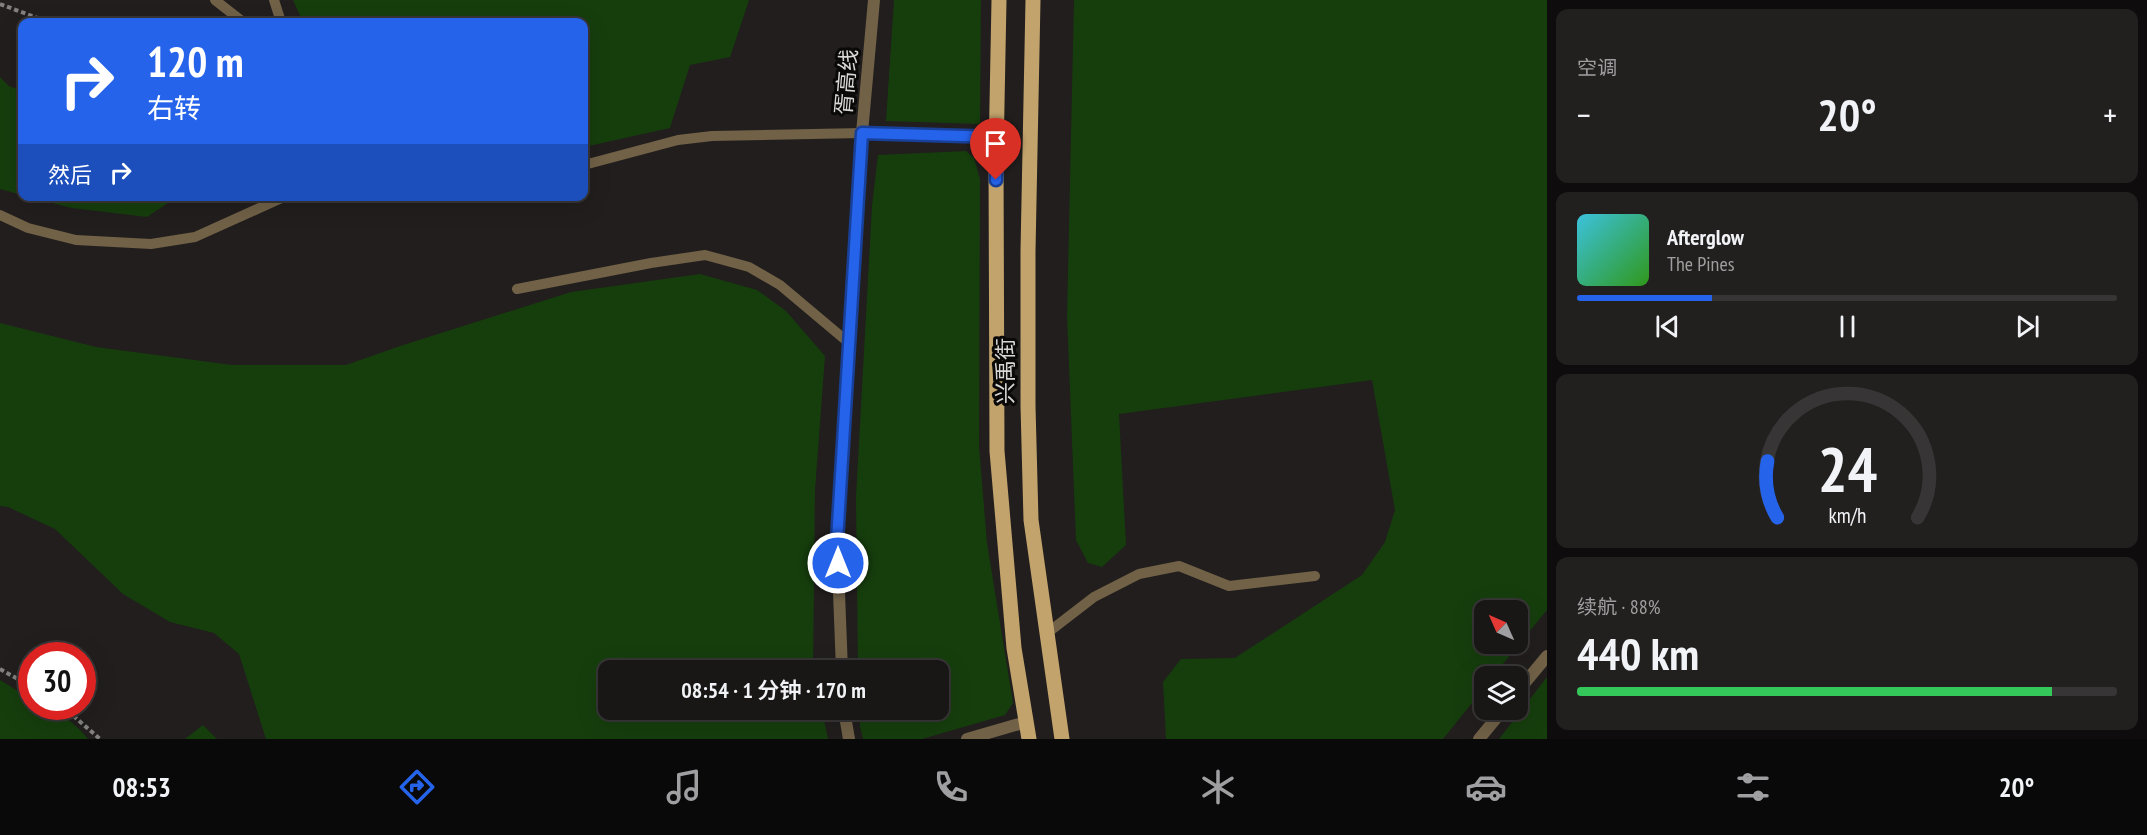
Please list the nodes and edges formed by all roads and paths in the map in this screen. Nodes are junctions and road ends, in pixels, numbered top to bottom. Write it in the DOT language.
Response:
graph roads {
  1 [pos="215,0"];
  2 [pos="274,0"];
  3 [pos="874,0"];
  4 [pos="999,0"];
  5 [pos="1033,0"];
  6 [pos="0,4"];
  7 [pos="37,18"];
  8 [pos="238,18"];
  9 [pos="280,18"];
  10 [pos="862,133"];
  11 [pos="997,137"];
  12 [pos="588,164"];
  13 [pos="275,201"];
  14 [pos="0,215"];
  15 [pos="517,289"];
  16 [pos="849,343"];
  17 [pos="1315,576"];
  18 [pos="1046,634"];
  19 [pos="1547,656"];
  20 [pos="842,660"];
  21 [pos="0,669"];
  22 [pos="18,679"];
  23 [pos="1528,679"];
  24 [pos="78,720"];
  25 [pos="846,720"];
  26 [pos="1495,720"];
  27 [pos="1026,722"];
  28 [pos="100,739"];
  29 [pos="849,739"];
  30 [pos="967,739"];
  31 [pos="1029,739"];
  32 [pos="1062,739"];
  33 [pos="1479,739"];
  1 -- 8 [label="lane"];
  2 -- 9 [label="lane"];
  3 -- 10 [label="street, 胥高线"];
  4 -- 11 [label="main road, 兴禹街"];
  5 -- 18 [label="main road, 兴禹街"];
  6 -- 7 [label="path"];
  10 -- 11 [label="lane"];
  10 -- 12 [label="lane"];
  10 -- 16 [label="street, 胥高线"];
  11 -- 27 [label="main road, 兴禹街"];
  13 -- 14 [label="lane"];
  15 -- 16 [label="lane"];
  16 -- 20 [label="street, 胥高线"];
  17 -- 18 [label="lane"];
  18 -- 32 [label="main road, 兴禹街"];
  19 -- 23 [label="street"];
  21 -- 22 [label="path"];
  24 -- 28 [label="path"];
  25 -- 29 [label="street"];
  26 -- 33 [label="street"];
  27 -- 30 [label="street"];
  27 -- 31 [label="main road, 兴禹街"];
}
